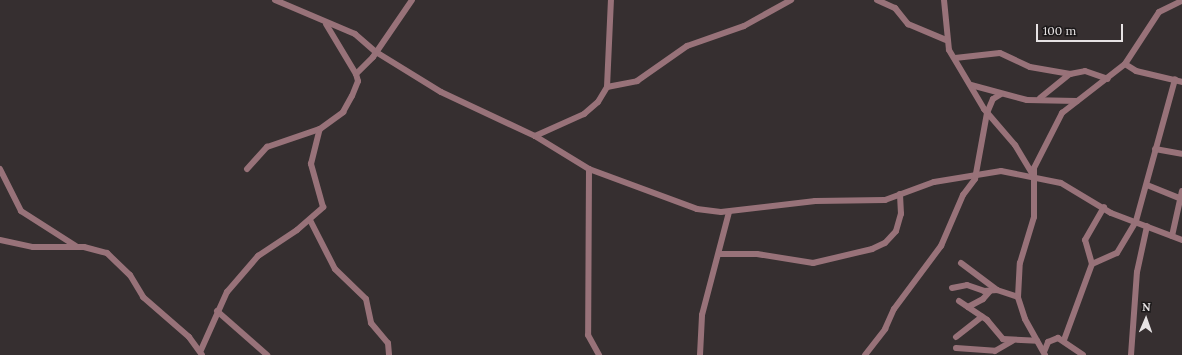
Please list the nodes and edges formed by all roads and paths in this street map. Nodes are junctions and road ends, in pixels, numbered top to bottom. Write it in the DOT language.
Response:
graph roads {
  1 [pos="275,0"];
  2 [pos="412,0"];
  3 [pos="611,0"];
  4 [pos="773,0"];
  5 [pos="791,0"];
  6 [pos="877,0"];
  7 [pos="944,0"];
  8 [pos="1182,1"];
  9 [pos="773,8"];
  10 [pos="326,24"];
  11 [pos="946,40"];
  12 [pos="376,52"];
  13 [pos="954,58"];
  14 [pos="1125,64"];
  15 [pos="356,74"];
  16 [pos="1070,74"];
  17 [pos="1108,79"];
  18 [pos="1175,79"];
  19 [pos="1182,82"];
  20 [pos="972,85"];
  21 [pos="607,87"];
  22 [pos="1001,94"];
  23 [pos="1040,98"];
  24 [pos="1077,101"];
  25 [pos="987,113"];
  26 [pos="320,129"];
  27 [pos="535,136"];
  28 [pos="1155,149"];
  29 [pos="1182,154"];
  30 [pos="0,169"];
  31 [pos="247,169"];
  32 [pos="589,169"];
  33 [pos="975,174"];
  34 [pos="1032,175"];
  35 [pos="1147,185"];
  36 [pos="1182,191"];
  37 [pos="900,194"];
  38 [pos="1181,201"];
  39 [pos="1104,207"];
  40 [pos="729,212"];
  41 [pos="310,220"];
  42 [pos="1136,221"];
  43 [pos="1147,226"];
  44 [pos="1172,236"];
  45 [pos="0,240"];
  46 [pos="1182,240"];
  47 [pos="76,246"];
  48 [pos="719,254"];
  49 [pos="961,263"];
  50 [pos="1092,264"];
  51 [pos="952,288"];
  52 [pos="997,290"];
  53 [pos="990,291"];
  54 [pos="1018,297"];
  55 [pos="959,301"];
  56 [pos="968,307"];
  57 [pos="217,311"];
  58 [pos="982,317"];
  59 [pos="956,337"];
  60 [pos="1064,340"];
  61 [pos="1012,341"];
  62 [pos="1037,341"];
  63 [pos="956,348"];
  64 [pos="202,353"];
  65 [pos="1044,354"];
  66 [pos="267,355"];
  67 [pos="389,355"];
  68 [pos="599,355"];
  69 [pos="700,355"];
  70 [pos="865,355"];
  71 [pos="1083,355"];
  72 [pos="1131,355"];
  1 -- 10 [label="street"];
  2 -- 12 [label="street"];
  3 -- 21 [label="street"];
  4 -- 9 [label="street"];
  5 -- 9 [label="street"];
  6 -- 11 [label="street"];
  7 -- 11 [label="street"];
  8 -- 14 [label="street"];
  9 -- 21 [label="street"];
  10 -- 12 [label="street"];
  10 -- 15 [label="street"];
  11 -- 13 [label="street"];
  12 -- 15 [label="street"];
  12 -- 27 [label="street"];
  13 -- 16 [label="street"];
  13 -- 20 [label="street"];
  14 -- 17 [label="street"];
  14 -- 18 [label="street"];
  15 -- 26 [label="street"];
  16 -- 17 [label="street"];
  16 -- 23 [label="street"];
  17 -- 24 [label="street"];
  18 -- 19 [label="street"];
  18 -- 28 [label="street"];
  20 -- 22 [label="street"];
  20 -- 25 [label="street"];
  21 -- 27 [label="street"];
  22 -- 23 [label="street"];
  22 -- 25 [label="street"];
  23 -- 24 [label="street"];
  24 -- 34 [label="street"];
  25 -- 33 [label="street"];
  25 -- 34 [label="street"];
  26 -- 31 [label="street"];
  26 -- 41 [label="street"];
  27 -- 32 [label="street"];
  28 -- 29 [label="street"];
  28 -- 35 [label="street"];
  30 -- 47 [label="street"];
  32 -- 40 [label="street"];
  32 -- 68 [label="street"];
  33 -- 34 [label="street"];
  33 -- 37 [label="street"];
  33 -- 70 [label="street"];
  34 -- 39 [label="street"];
  34 -- 54 [label="street"];
  35 -- 38 [label="street"];
  35 -- 42 [label="street"];
  36 -- 38 [label="street"];
  37 -- 40 [label="street"];
  37 -- 48 [label="street"];
  38 -- 44 [label="street"];
  39 -- 42 [label="street"];
  39 -- 50 [label="street"];
  40 -- 48 [label="street"];
  41 -- 57 [label="street"];
  41 -- 67 [label="street"];
  42 -- 43 [label="street"];
  42 -- 50 [label="street"];
  43 -- 44 [label="street"];
  43 -- 72 [label="street"];
  44 -- 46 [label="street"];
  45 -- 47 [label="street"];
  47 -- 64 [label="street"];
  48 -- 69 [label="street"];
  49 -- 52 [label="street"];
  50 -- 60 [label="street"];
  51 -- 53 [label="street"];
  52 -- 53 [label="street"];
  52 -- 54 [label="street"];
  53 -- 56 [label="street"];
  54 -- 62 [label="street"];
  55 -- 56 [label="street"];
  56 -- 58 [label="street"];
  57 -- 64 [label="street"];
  57 -- 66 [label="street"];
  58 -- 59 [label="street"];
  58 -- 61 [label="street"];
  60 -- 65 [label="street"];
  60 -- 71 [label="street"];
  61 -- 62 [label="street"];
  61 -- 63 [label="street"];
  62 -- 65 [label="street"];
}
